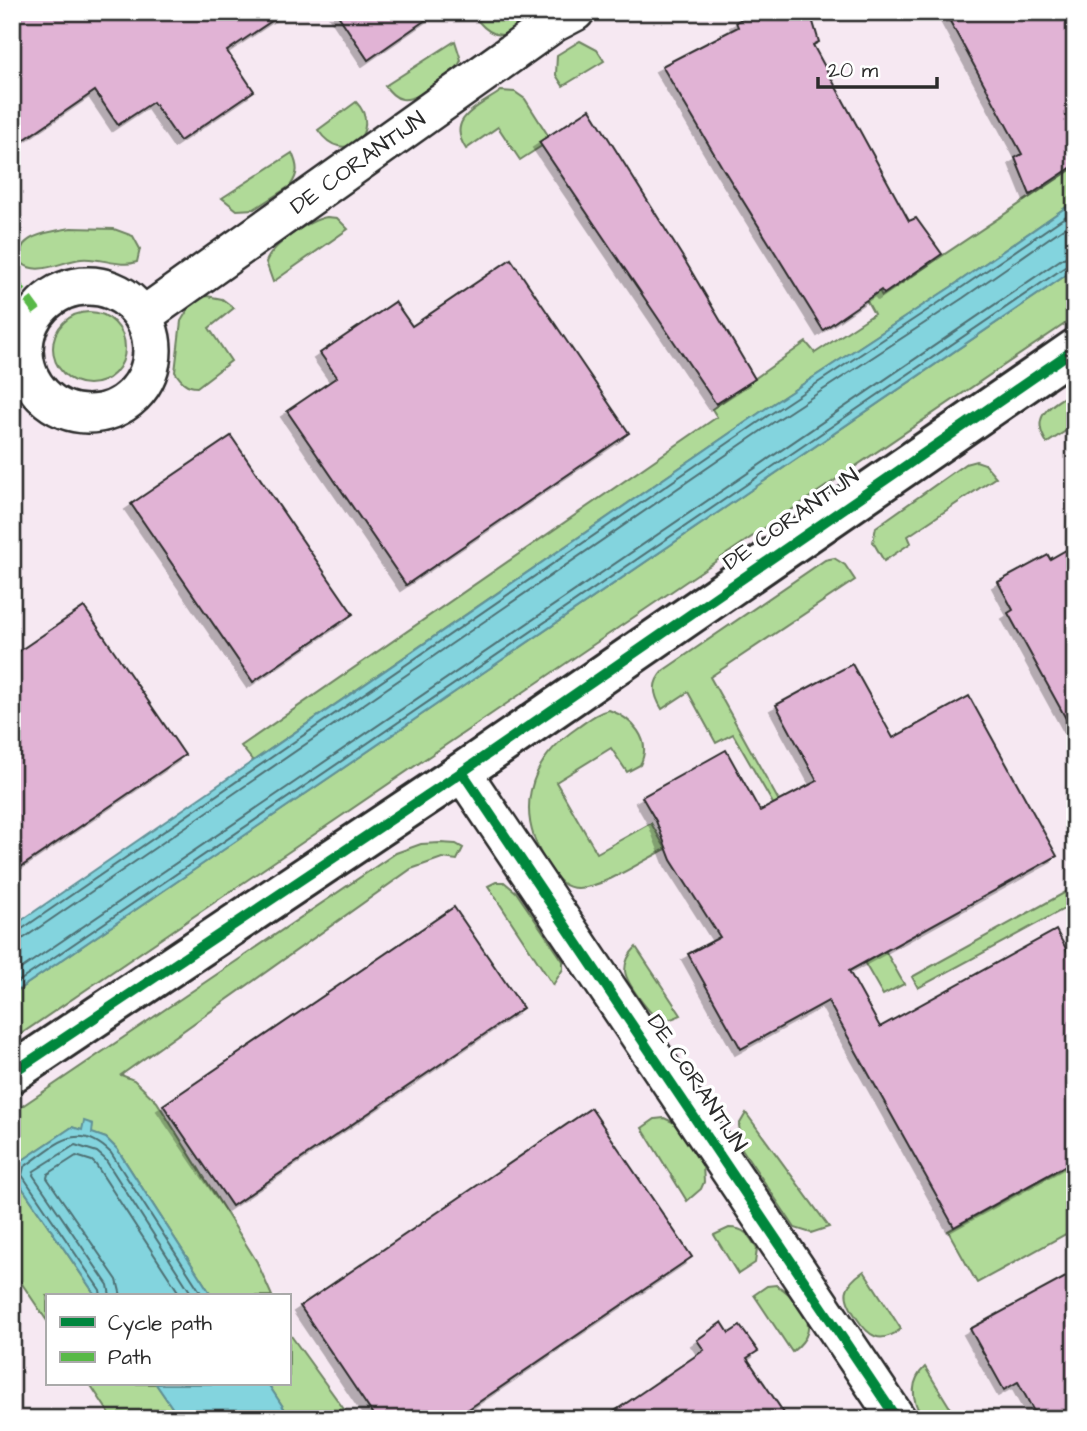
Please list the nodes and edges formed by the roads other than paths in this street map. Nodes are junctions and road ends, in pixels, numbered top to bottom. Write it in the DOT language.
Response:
graph roads {
  1 [pos="575,12"];
  2 [pos="143,316"];
  3 [pos="1075,349"];
  4 [pos="462,772"];
  5 [pos="12,1073"];
  6 [pos="897,1419"];
  1 -- 2 [label="street, DE CORANTIJN"];
  3 -- 4 [label="street, DE CORANTIJN"];
  4 -- 5 [label="street, DE CORANTIJN"];
  4 -- 6 [label="street, DE CORANTIJN"];
}
